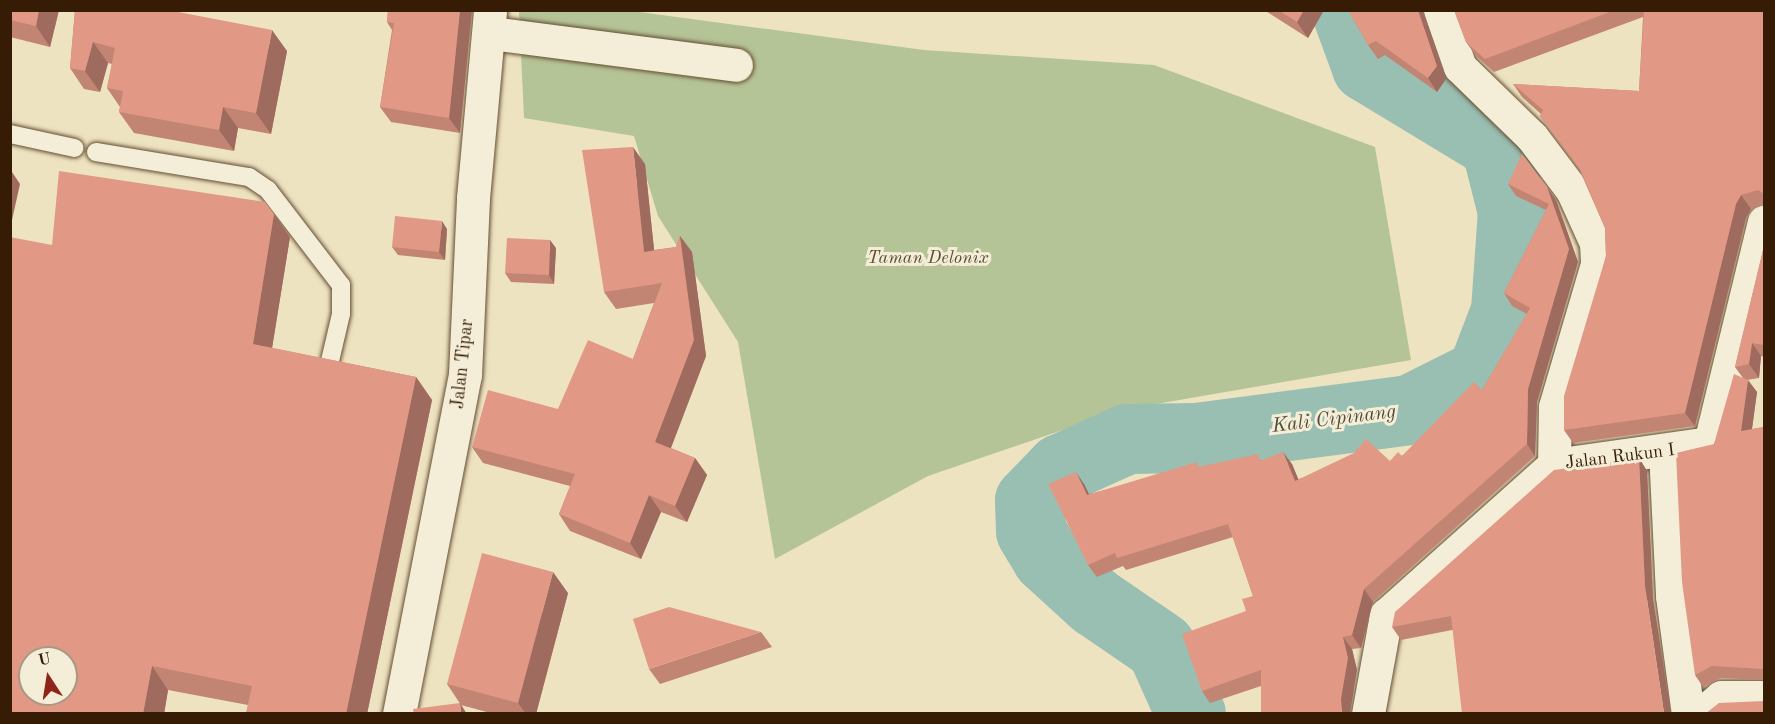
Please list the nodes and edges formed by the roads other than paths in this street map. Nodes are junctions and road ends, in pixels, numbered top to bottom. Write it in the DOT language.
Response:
graph roads {
  1 [pos="1440,10"];
  2 [pos="491,22"];
  3 [pos="736,65"];
  4 [pos="10,134"];
  5 [pos="75,148"];
  6 [pos="96,152"];
  7 [pos="1764,222"];
  8 [pos="329,365"];
  9 [pos="1665,451"];
  10 [pos="1554,465"];
  11 [pos="1764,697"];
  12 [pos="399,714"];
  13 [pos="1368,714"];
  14 [pos="1688,714"];
  15 [pos="1701,714"];
  1 -- 10 [label="street"];
  2 -- 3 [label="street"];
  2 -- 12 [label="street, Jalan Tipar"];
  4 -- 5 [label="lane"];
  6 -- 8 [label="lane"];
  7 -- 9 [label="street, Jalan Rukun I"];
  9 -- 10 [label="street, Jalan Rukun I"];
  9 -- 14 [label="street"];
  10 -- 13 [label="street, Jalan Rukun I"];
  11 -- 15 [label="street"];
}
